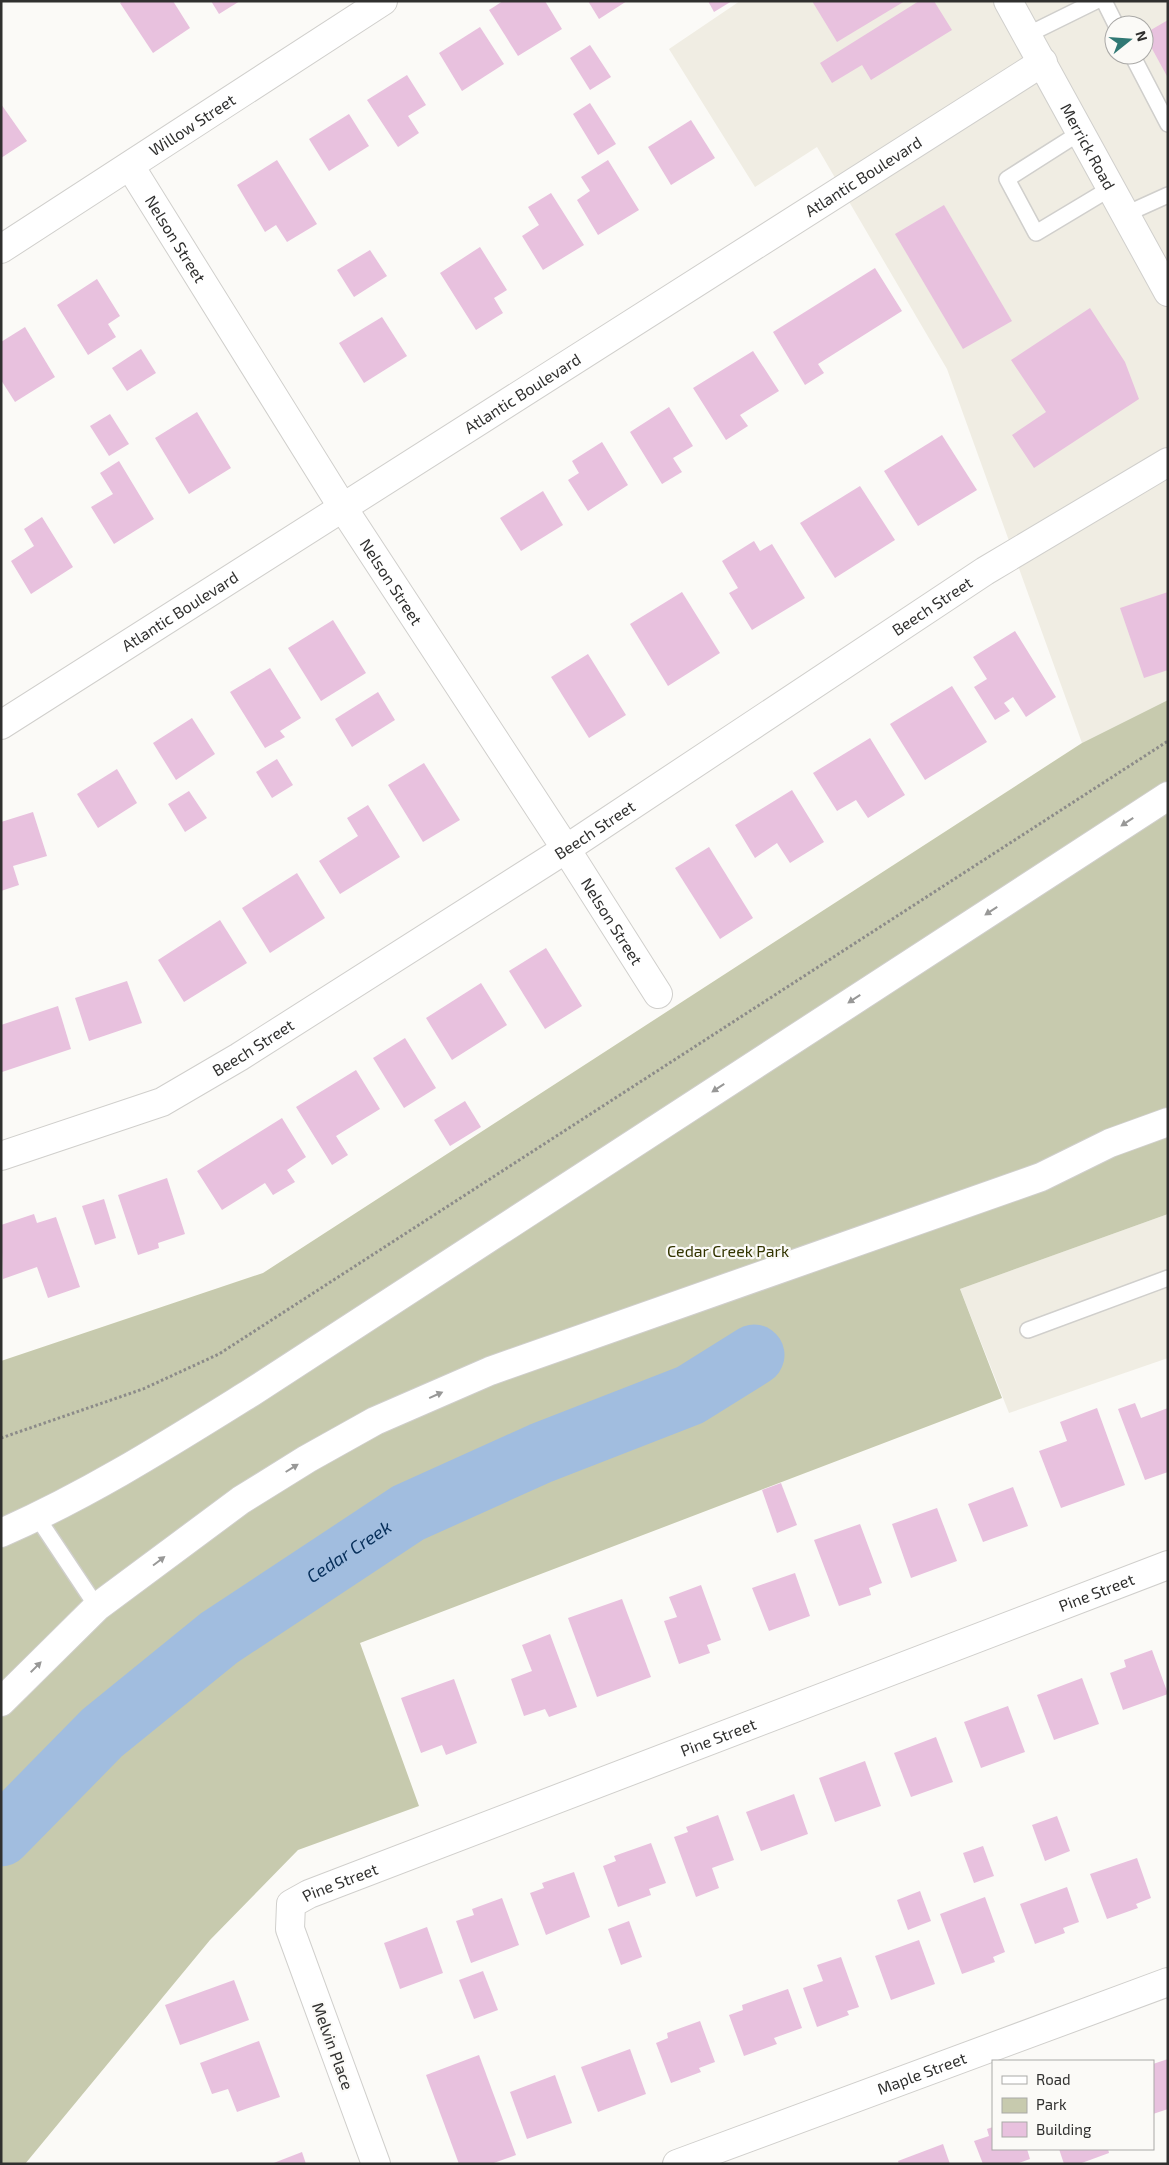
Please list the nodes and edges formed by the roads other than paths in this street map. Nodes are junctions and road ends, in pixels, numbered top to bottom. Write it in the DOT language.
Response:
graph roads {
  1 [pos="383,1"];
  2 [pos="1008,1"];
  3 [pos="1096,1"];
  4 [pos="1104,1"];
  5 [pos="1111,15"];
  6 [pos="1027,35"];
  7 [pos="1042,62"];
  8 [pos="1137,65"];
  9 [pos="1168,124"];
  10 [pos="1081,132"];
  11 [pos="130,166"];
  12 [pos="1111,188"];
  13 [pos="1168,195"];
  14 [pos="1126,214"];
  15 [pos="1,249"];
  16 [pos="1167,290"];
  17 [pos="1168,462"];
  18 [pos="343,508"];
  19 [pos="1,725"];
  20 [pos="1168,796"];
  21 [pos="566,850"];
  22 [pos="658,994"];
  23 [pos="1168,1122"];
  24 [pos="1,1156"];
  25 [pos="1168,1278"];
  26 [pos="1028,1330"];
  27 [pos="38,1517"];
  28 [pos="1,1533"];
  29 [pos="1168,1565"];
  30 [pos="97,1607"];
  31 [pos="1,1702"];
  32 [pos="290,1929"];
  33 [pos="1168,1982"];
  34 [pos="376,2164"];
  35 [pos="677,2164"];
  1 -- 11 [label="street, Willow Street"];
  2 -- 6 [label="street, Merrick Road"];
  3 -- 6 [label="lane"];
  4 -- 5 [label="lane"];
  6 -- 7 [label="street, Merrick Road"];
  7 -- 10 [label="street, Merrick Road"];
  7 -- 18 [label="street, Atlantic Boulevard"];
  8 -- 9 [label="lane"];
  10 -- 12 [label="street, Merrick Road"];
  10 -- 12 [label="lane"];
  11 -- 15 [label="street, Willow Street"];
  11 -- 18 [label="street, Nelson Street"];
  12 -- 14 [label="street, Merrick Road"];
  13 -- 14 [label="lane"];
  14 -- 16 [label="street, Merrick Road"];
  17 -- 21 [label="street, Beech Street"];
  18 -- 19 [label="street, Atlantic Boulevard"];
  18 -- 21 [label="street, Nelson Street"];
  20 -- 27 [label="street, one-way"];
  21 -- 22 [label="street, Nelson Street"];
  21 -- 24 [label="street, Beech Street"];
  30 -- 23 [label="street, one-way"];
  25 -- 26 [label="lane"];
  27 -- 28 [label="street"];
  27 -- 30 [label="lane"];
  29 -- 32 [label="street, Pine Street"];
  31 -- 30 [label="street, one-way"];
  32 -- 34 [label="street, Melvin Place"];
  33 -- 35 [label="street, Maple Street"];
}
